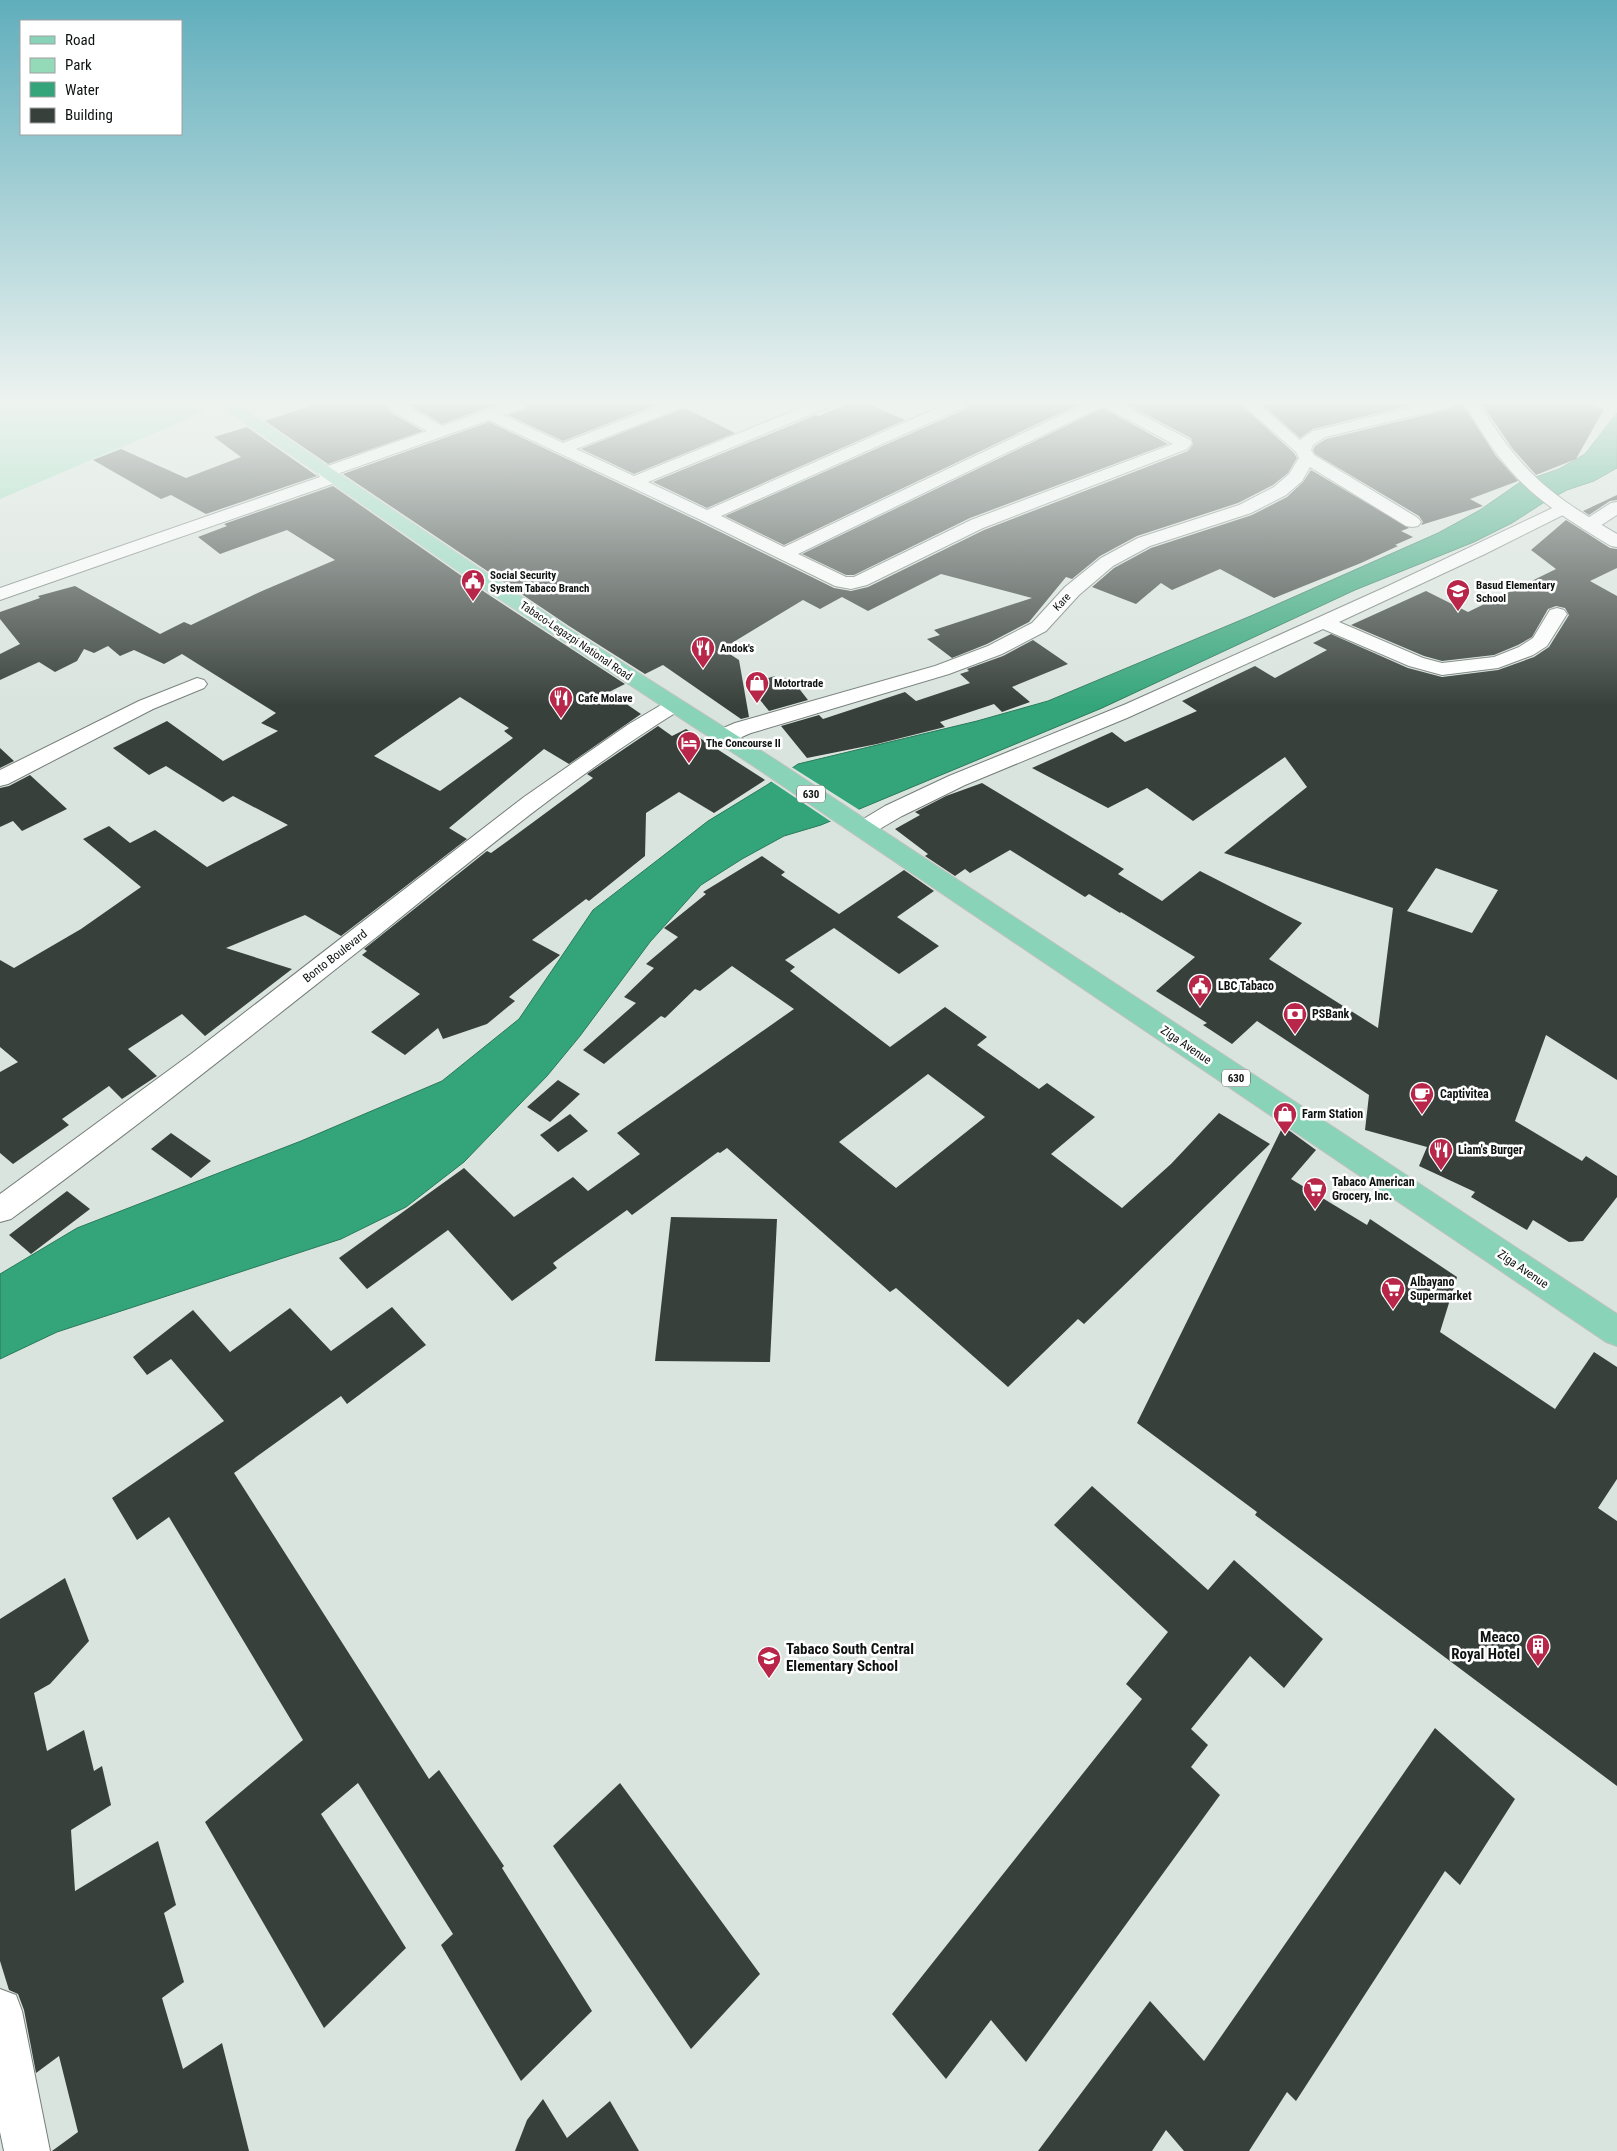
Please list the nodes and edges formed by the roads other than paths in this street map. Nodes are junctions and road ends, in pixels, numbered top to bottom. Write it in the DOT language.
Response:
graph roads {
  1 [pos="248,504"];
  2 [pos="373,504"];
  3 [pos="682,504"];
  4 [pos="733,504"];
  5 [pos="887,504"];
  6 [pos="1028,504"];
  7 [pos="1254,504"];
  8 [pos="1384,504"];
  9 [pos="1561,506"];
  10 [pos="1617,507"];
  11 [pos="707,516"];
  12 [pos="1412,522"];
  13 [pos="1589,525"];
  14 [pos="1617,542"];
  15 [pos="783,554"];
  16 [pos="0,594"];
  17 [pos="1557,614"];
  18 [pos="1324,622"];
  19 [pos="197,684"];
  20 [pos="674,706"];
  21 [pos="722,737"];
  22 [pos="0,779"];
  23 [pos="859,827"];
  24 [pos="0,1210"];
  25 [pos="1617,1332"];
  26 [pos="0,2011"];
  27 [pos="27,2151"];
  1 -- 16 [label="street"];
  2 -- 20 [label="main road, Tabaco-Legazpi National Road / 630"];
  3 -- 11 [label="street"];
  4 -- 11 [label="street"];
  5 -- 15 [label="street"];
  6 -- 15 [label="street"];
  7 -- 21 [label="street, Kare"];
  8 -- 12 [label="street"];
  9 -- 13 [label="street"];
  9 -- 18 [label="street"];
  10 -- 13 [label="street"];
  11 -- 15 [label="street"];
  13 -- 14 [label="street"];
  17 -- 18 [label="street"];
  18 -- 23 [label="street"];
  19 -- 22 [label="street"];
  20 -- 21 [label="main road, Tabaco-Legazpi National Road / 630"];
  20 -- 24 [label="street, Bonto Boulevard"];
  21 -- 23 [label="main road, Tabaco-Legazpi National Road / 630"];
  23 -- 25 [label="main road, Ziga Avenue / 630"];
  26 -- 27 [label="street"];
}
